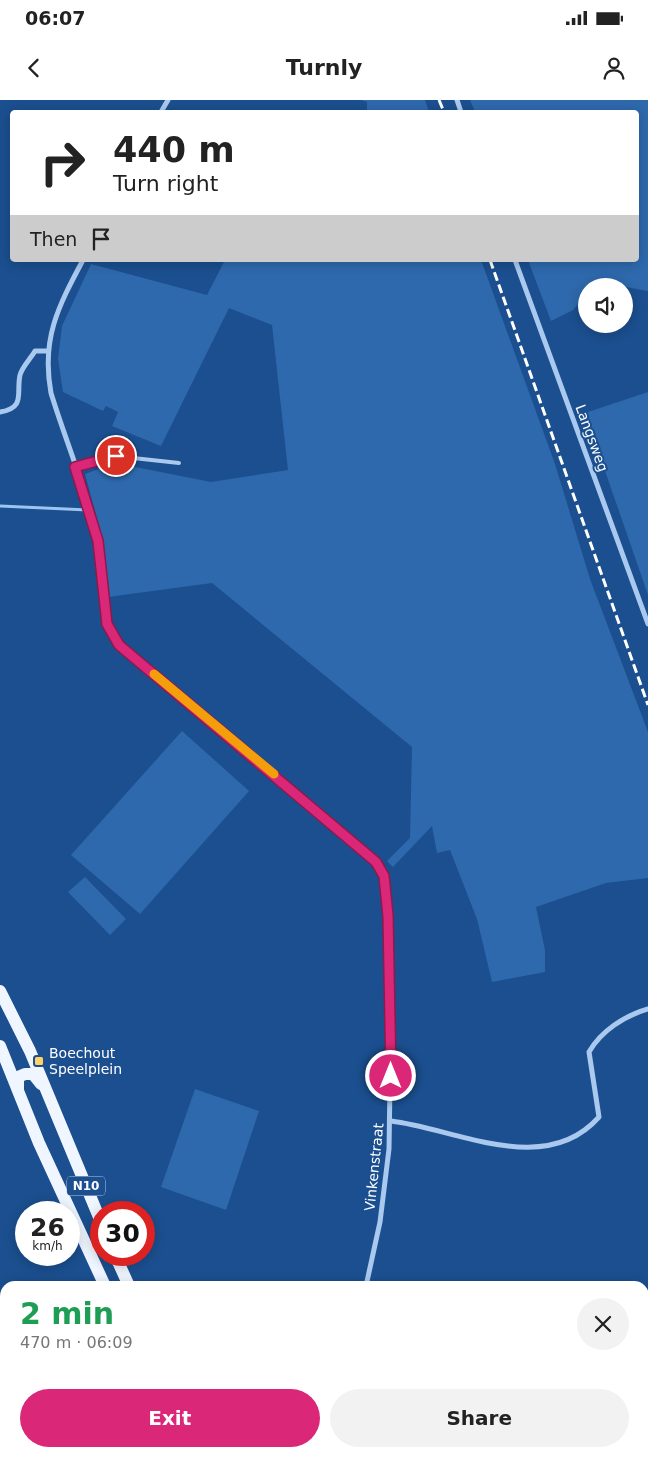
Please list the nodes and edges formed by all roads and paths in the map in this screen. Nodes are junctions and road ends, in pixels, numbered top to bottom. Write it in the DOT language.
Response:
graph roads {
  1 [pos="82,262"];
  2 [pos="516,262"];
  3 [pos="47,351"];
  4 [pos="0,412"];
  5 [pos="179,463"];
  6 [pos="75,467"];
  7 [pos="648,624"];
  8 [pos="0,991"];
  9 [pos="648,1009"];
  10 [pos="0,1046"];
  11 [pos="18,1092"];
  12 [pos="47,1092"];
  13 [pos="391,1120"];
  14 [pos="92,1201"];
  15 [pos="120,1266"];
  16 [pos="102,1281"];
  17 [pos="127,1281"];
  18 [pos="367,1281"];
  1 -- 3 [label="street, Vinkenstraat"];
  2 -- 7 [label="street, Langsweg"];
  3 -- 4 [label="street"];
  3 -- 6 [label="street, Vinkenstraat"];
  5 -- 6 [label="lane"];
  6 -- 13 [label="street, Vinkenstraat"];
  8 -- 12 [label="main road, N10"];
  9 -- 13 [label="street"];
  10 -- 11 [label="main road, N10"];
  11 -- 12 [label="main road"];
  11 -- 16 [label="main road, N10"];
  12 -- 14 [label="main road, N10"];
  13 -- 18 [label="street, Vinkenstraat"];
  15 -- 17 [label="main road"];
}
